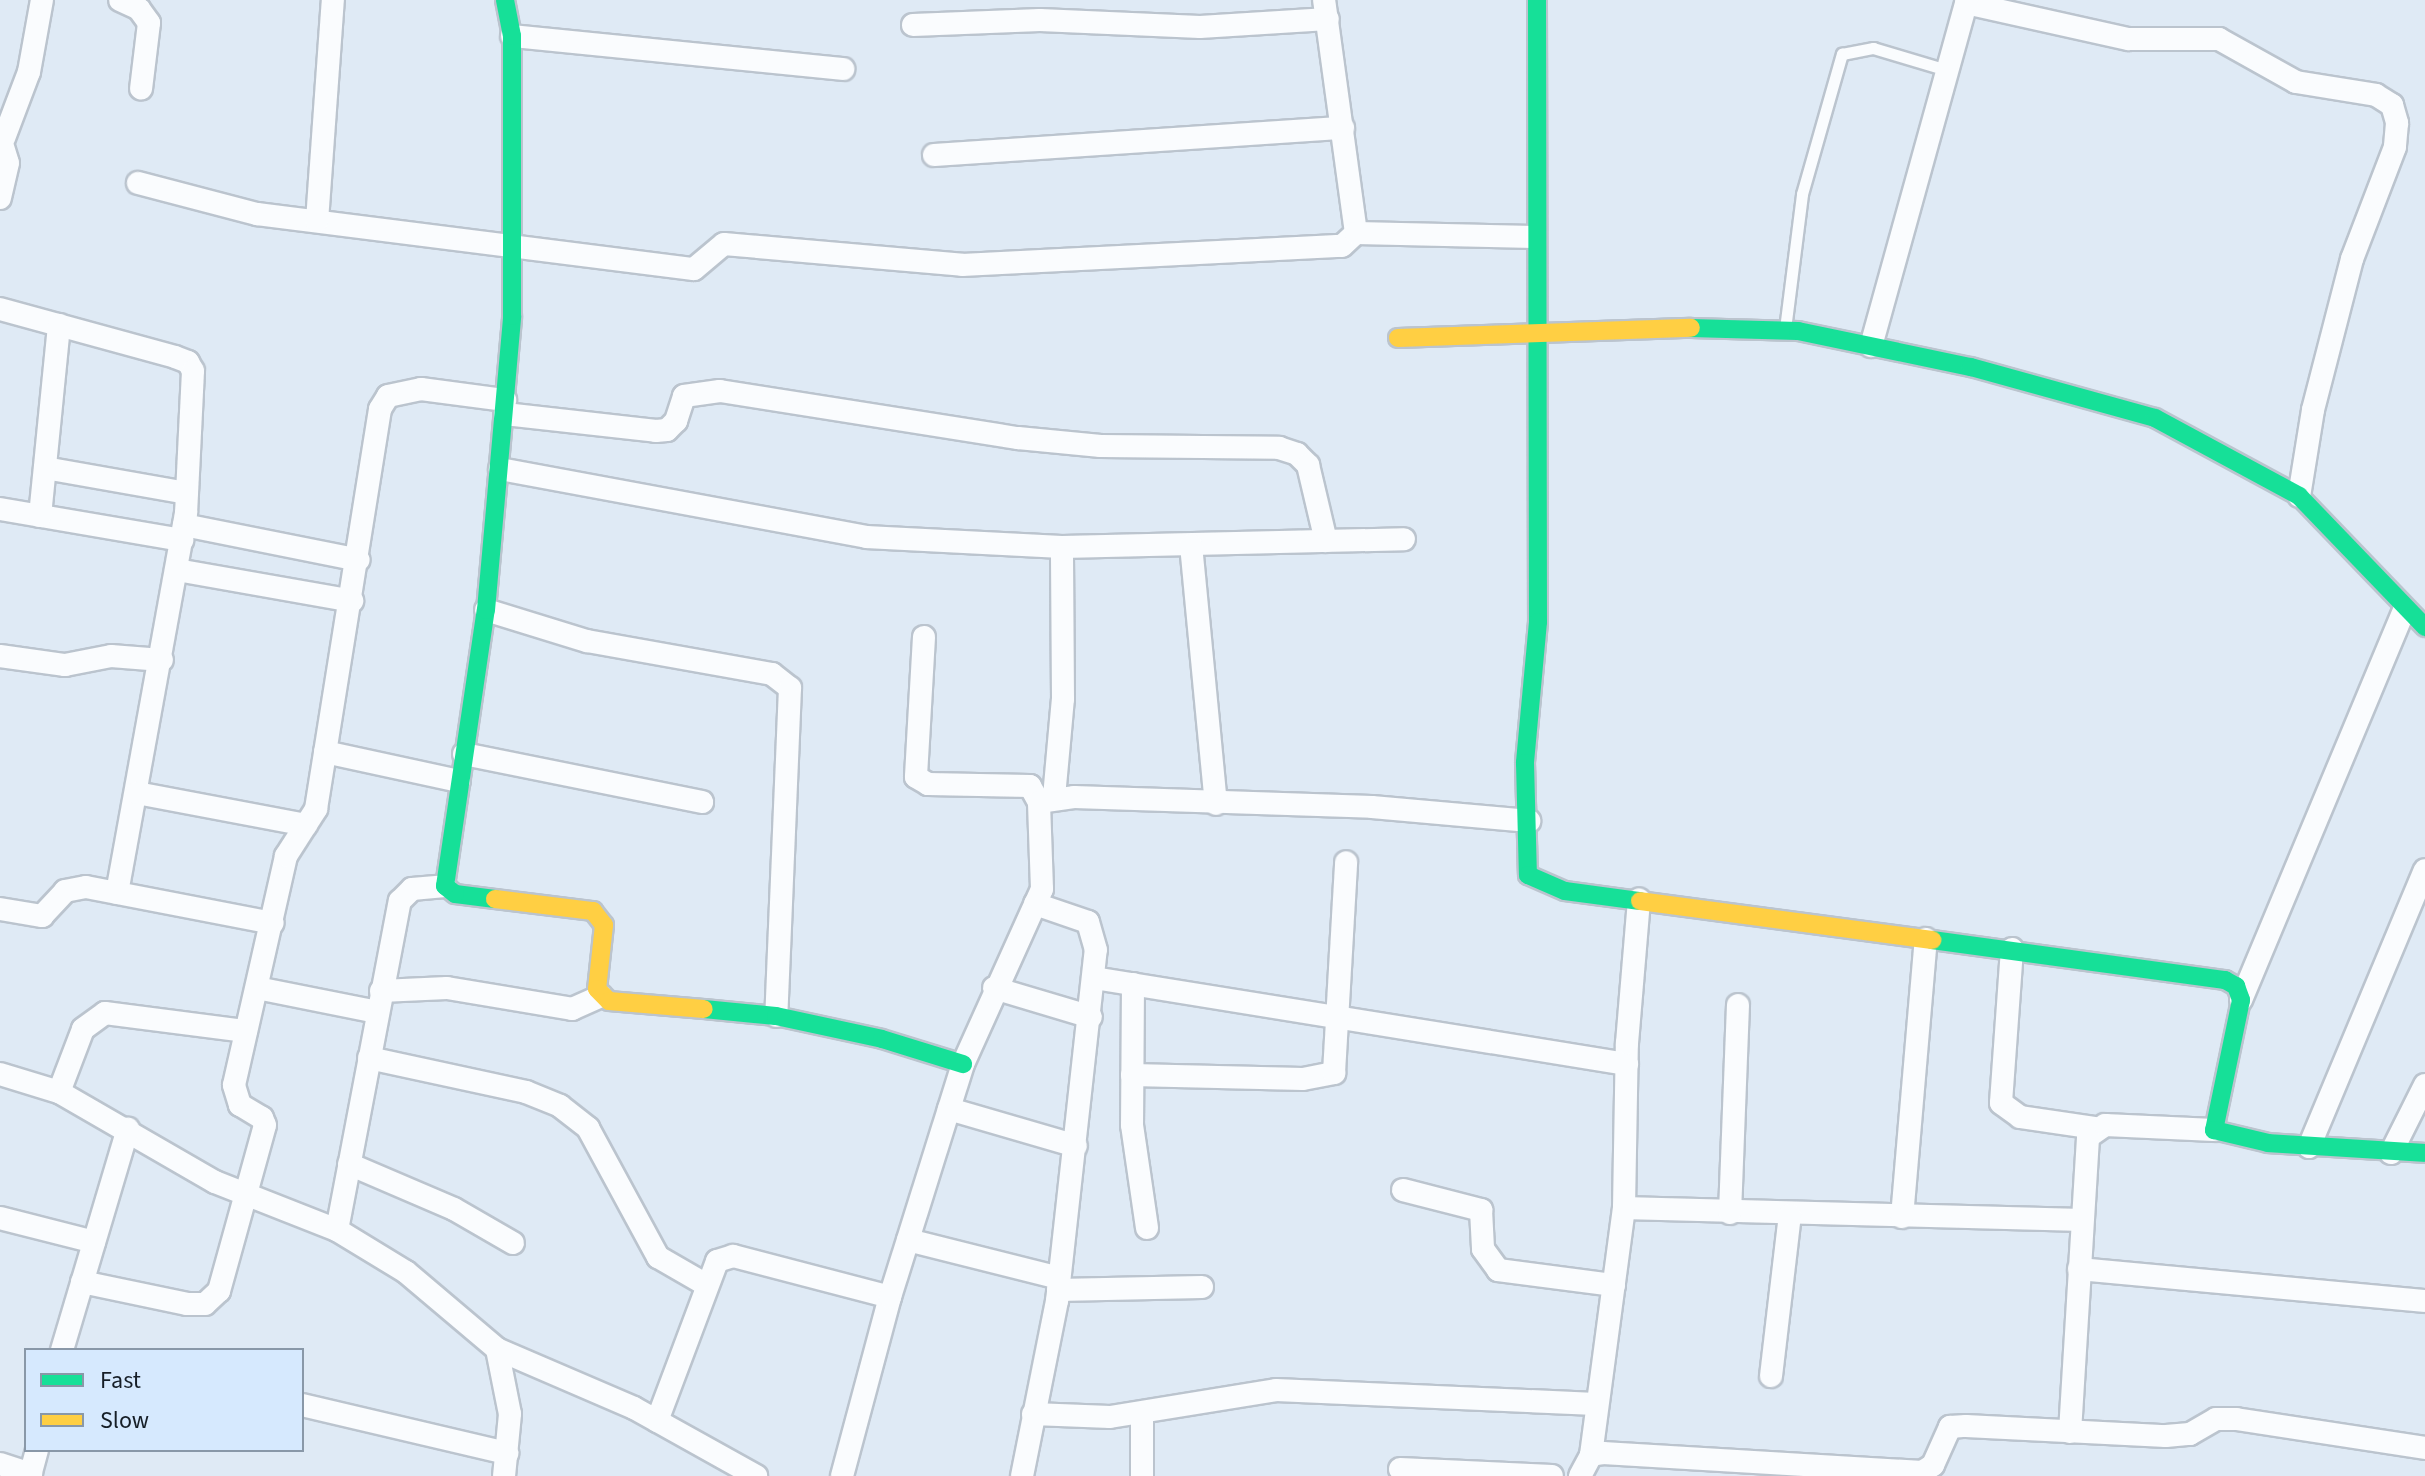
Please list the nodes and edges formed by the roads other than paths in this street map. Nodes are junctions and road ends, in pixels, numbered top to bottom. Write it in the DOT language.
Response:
graph roads {
  1 [pos="42,0"];
  2 [pos="120,0"];
  3 [pos="333,0"];
  4 [pos="505,0"];
  5 [pos="1537,0"];
  6 [pos="1966,2"];
  7 [pos="1326,9"];
  8 [pos="913,25"];
  9 [pos="512,36"];
  10 [pos="843,69"];
  11 [pos="1947,70"];
  12 [pos="141,89"];
  13 [pos="1343,128"];
  14 [pos="2,138"];
  15 [pos="934,155"];
  16 [pos="138,183"];
  17 [pos="0,198"];
  18 [pos="317,221"];
  19 [pos="1356,233"];
  20 [pos="1534,237"];
  21 [pos="511,242"];
  22 [pos="0,309"];
  23 [pos="59,325"];
  24 [pos="1785,330"];
  25 [pos="1536,335"];
  26 [pos="1398,338"];
  27 [pos="1871,346"];
  28 [pos="505,407"];
  29 [pos="45,468"];
  30 [pos="500,469"];
  31 [pos="187,493"];
  32 [pos="2299,496"];
  33 [pos="0,509"];
  34 [pos="40,516"];
  35 [pos="183,533"];
  36 [pos="1404,539"];
  37 [pos="1326,541"];
  38 [pos="1191,545"];
  39 [pos="1062,547"];
  40 [pos="359,560"];
  41 [pos="177,570"];
  42 [pos="352,601"];
  43 [pos="486,610"];
  44 [pos="2404,610"];
  45 [pos="2425,627"];
  46 [pos="924,637"];
  47 [pos="0,656"];
  48 [pos="162,660"];
  49 [pos="325,752"];
  50 [pos="464,754"];
  51 [pos="459,781"];
  52 [pos="137,793"];
  53 [pos="1047,800"];
  54 [pos="702,802"];
  55 [pos="1216,804"];
  56 [pos="1529,821"];
  57 [pos="306,825"];
  58 [pos="1346,862"];
  59 [pos="2425,870"];
  60 [pos="445,886"];
  61 [pos="117,893"];
  62 [pos="1639,900"];
  63 [pos="1035,904"];
  64 [pos="0,909"];
  65 [pos="273,923"];
  66 [pos="1926,939"];
  67 [pos="2012,949"];
  68 [pos="1094,978"];
  69 [pos="1133,984"];
  70 [pos="257,988"];
  71 [pos="994,988"];
  72 [pos="601,996"];
  73 [pos="2241,1000"];
  74 [pos="379,1002"];
  75 [pos="1738,1005"];
  76 [pos="776,1016"];
  77 [pos="1091,1017"];
  78 [pos="1339,1017"];
  79 [pos="246,1031"];
  80 [pos="369,1058"];
  81 [pos="963,1064"];
  82 [pos="1627,1064"];
  83 [pos="0,1074"];
  84 [pos="1132,1075"];
  85 [pos="2425,1085"];
  86 [pos="59,1092"];
  87 [pos="949,1109"];
  88 [pos="2095,1128"];
  89 [pos="128,1129"];
  90 [pos="2214,1130"];
  91 [pos="1076,1146"];
  92 [pos="2309,1147"];
  93 [pos="2391,1153"];
  94 [pos="2425,1153"];
  95 [pos="349,1164"];
  96 [pos="1403,1190"];
  97 [pos="247,1195"];
  98 [pos="1624,1208"];
  99 [pos="1730,1213"];
  100 [pos="1790,1215"];
  101 [pos="1902,1217"];
  102 [pos="0,1218"];
  103 [pos="2082,1220"];
  104 [pos="1147,1228"];
  105 [pos="337,1230"];
  106 [pos="908,1240"];
  107 [pos="94,1242"];
  108 [pos="513,1243"];
  109 [pos="2079,1269"];
  110 [pos="82,1282"];
  111 [pos="705,1284"];
  112 [pos="1059,1284"];
  113 [pos="1614,1285"];
  114 [pos="1202,1287"];
  115 [pos="890,1297"];
  116 [pos="2425,1301"];
  117 [pos="63,1348"];
  118 [pos="497,1349"];
  119 [pos="1771,1376"];
  120 [pos="1596,1404"];
  121 [pos="304,1405"];
  122 [pos="1142,1413"];
  123 [pos="1033,1414"];
  124 [pos="657,1421"];
  125 [pos="2070,1432"];
  126 [pos="2425,1448"];
  127 [pos="37,1452"];
  128 [pos="507,1453"];
  129 [pos="1591,1455"];
  130 [pos="0,1464"];
  131 [pos="1400,1469"];
  132 [pos="31,1475"];
  133 [pos="504,1476"];
  134 [pos="756,1476"];
  135 [pos="842,1476"];
  136 [pos="1022,1476"];
  137 [pos="1142,1476"];
  138 [pos="1552,1476"];
  139 [pos="1580,1476"];
  1 -- 14 [label="street"];
  2 -- 12 [label="street"];
  3 -- 18 [label="street"];
  4 -- 9 [label="street"];
  5 -- 20 [label="street"];
  6 -- 11 [label="street"];
  6 -- 32 [label="street"];
  7 -- 8 [label="street"];
  7 -- 13 [label="street"];
  9 -- 10 [label="street"];
  9 -- 21 [label="street"];
  11 -- 24 [label="lane"];
  11 -- 27 [label="street"];
  13 -- 15 [label="street"];
  13 -- 19 [label="street"];
  14 -- 17 [label="street"];
  16 -- 18 [label="street"];
  18 -- 21 [label="street"];
  19 -- 20 [label="street"];
  19 -- 21 [label="street"];
  20 -- 25 [label="street"];
  21 -- 28 [label="street"];
  22 -- 23 [label="street"];
  23 -- 29 [label="street"];
  23 -- 31 [label="street"];
  24 -- 25 [label="street"];
  24 -- 27 [label="street"];
  25 -- 26 [label="street"];
  25 -- 56 [label="street"];
  27 -- 32 [label="street"];
  28 -- 30 [label="street"];
  28 -- 37 [label="street"];
  28 -- 40 [label="street"];
  29 -- 31 [label="street"];
  29 -- 34 [label="street"];
  30 -- 39 [label="street"];
  30 -- 43 [label="street"];
  31 -- 35 [label="street"];
  32 -- 44 [label="street"];
  33 -- 34 [label="street"];
  34 -- 35 [label="street"];
  35 -- 40 [label="street"];
  35 -- 41 [label="street"];
  36 -- 37 [label="street"];
  37 -- 38 [label="street"];
  38 -- 39 [label="street"];
  38 -- 55 [label="street"];
  39 -- 53 [label="street"];
  40 -- 42 [label="street"];
  41 -- 42 [label="street"];
  41 -- 48 [label="street"];
  42 -- 49 [label="street"];
  43 -- 50 [label="street"];
  43 -- 76 [label="street"];
  44 -- 45 [label="street"];
  44 -- 73 [label="street"];
  46 -- 53 [label="street"];
  47 -- 48 [label="street"];
  48 -- 52 [label="street"];
  49 -- 51 [label="street"];
  49 -- 57 [label="street"];
  50 -- 51 [label="street"];
  50 -- 54 [label="street"];
  51 -- 60 [label="street"];
  52 -- 57 [label="street"];
  52 -- 61 [label="street"];
  53 -- 55 [label="street"];
  53 -- 63 [label="street"];
  55 -- 56 [label="street"];
  56 -- 62 [label="street"];
  57 -- 65 [label="street"];
  58 -- 78 [label="street"];
  59 -- 92 [label="street"];
  60 -- 72 [label="street"];
  60 -- 74 [label="street"];
  61 -- 64 [label="street"];
  61 -- 65 [label="street"];
  62 -- 66 [label="street"];
  62 -- 82 [label="street"];
  63 -- 68 [label="street"];
  63 -- 71 [label="street"];
  65 -- 70 [label="street"];
  66 -- 67 [label="street"];
  66 -- 101 [label="street"];
  67 -- 73 [label="street"];
  67 -- 88 [label="street"];
  68 -- 69 [label="street"];
  68 -- 77 [label="street"];
  69 -- 78 [label="street"];
  69 -- 84 [label="street"];
  70 -- 74 [label="street"];
  70 -- 79 [label="street"];
  71 -- 77 [label="street"];
  71 -- 81 [label="street"];
  72 -- 74 [label="street"];
  72 -- 76 [label="street"];
  73 -- 90 [label="street"];
  74 -- 80 [label="street"];
  75 -- 99 [label="street"];
  76 -- 81 [label="street"];
  77 -- 91 [label="street"];
  78 -- 82 [label="street"];
  78 -- 84 [label="street"];
  79 -- 86 [label="street"];
  79 -- 97 [label="street"];
  80 -- 95 [label="street"];
  80 -- 111 [label="street"];
  81 -- 87 [label="street"];
  82 -- 98 [label="street"];
  83 -- 86 [label="street"];
  84 -- 104 [label="street"];
  85 -- 93 [label="street"];
  86 -- 89 [label="street"];
  87 -- 91 [label="street"];
  87 -- 106 [label="street"];
  88 -- 90 [label="street"];
  88 -- 103 [label="street"];
  89 -- 97 [label="street"];
  89 -- 107 [label="street"];
  90 -- 92 [label="street"];
  91 -- 112 [label="street"];
  92 -- 93 [label="street"];
  93 -- 94 [label="street"];
  95 -- 105 [label="street"];
  95 -- 108 [label="street"];
  96 -- 113 [label="street"];
  97 -- 105 [label="street"];
  97 -- 110 [label="street"];
  98 -- 99 [label="street"];
  98 -- 113 [label="street"];
  99 -- 100 [label="street"];
  100 -- 101 [label="street"];
  100 -- 119 [label="street"];
  101 -- 103 [label="street"];
  102 -- 107 [label="street"];
  103 -- 109 [label="street"];
  105 -- 118 [label="street"];
  106 -- 112 [label="street"];
  106 -- 115 [label="street"];
  107 -- 110 [label="street"];
  109 -- 116 [label="street"];
  109 -- 125 [label="street"];
  110 -- 117 [label="street"];
  111 -- 115 [label="street"];
  111 -- 124 [label="street"];
  112 -- 114 [label="street"];
  112 -- 123 [label="street"];
  113 -- 120 [label="street"];
  115 -- 135 [label="street"];
  118 -- 124 [label="street"];
  118 -- 128 [label="street"];
  120 -- 122 [label="street"];
  120 -- 129 [label="street"];
  121 -- 128 [label="street"];
  122 -- 123 [label="street"];
  122 -- 137 [label="street"];
  123 -- 136 [label="street"];
  124 -- 134 [label="street"];
  125 -- 126 [label="street"];
  125 -- 129 [label="street"];
  127 -- 132 [label="street"];
  128 -- 133 [label="street"];
  129 -- 139 [label="street"];
  130 -- 132 [label="street"];
  131 -- 138 [label="street"];
}
